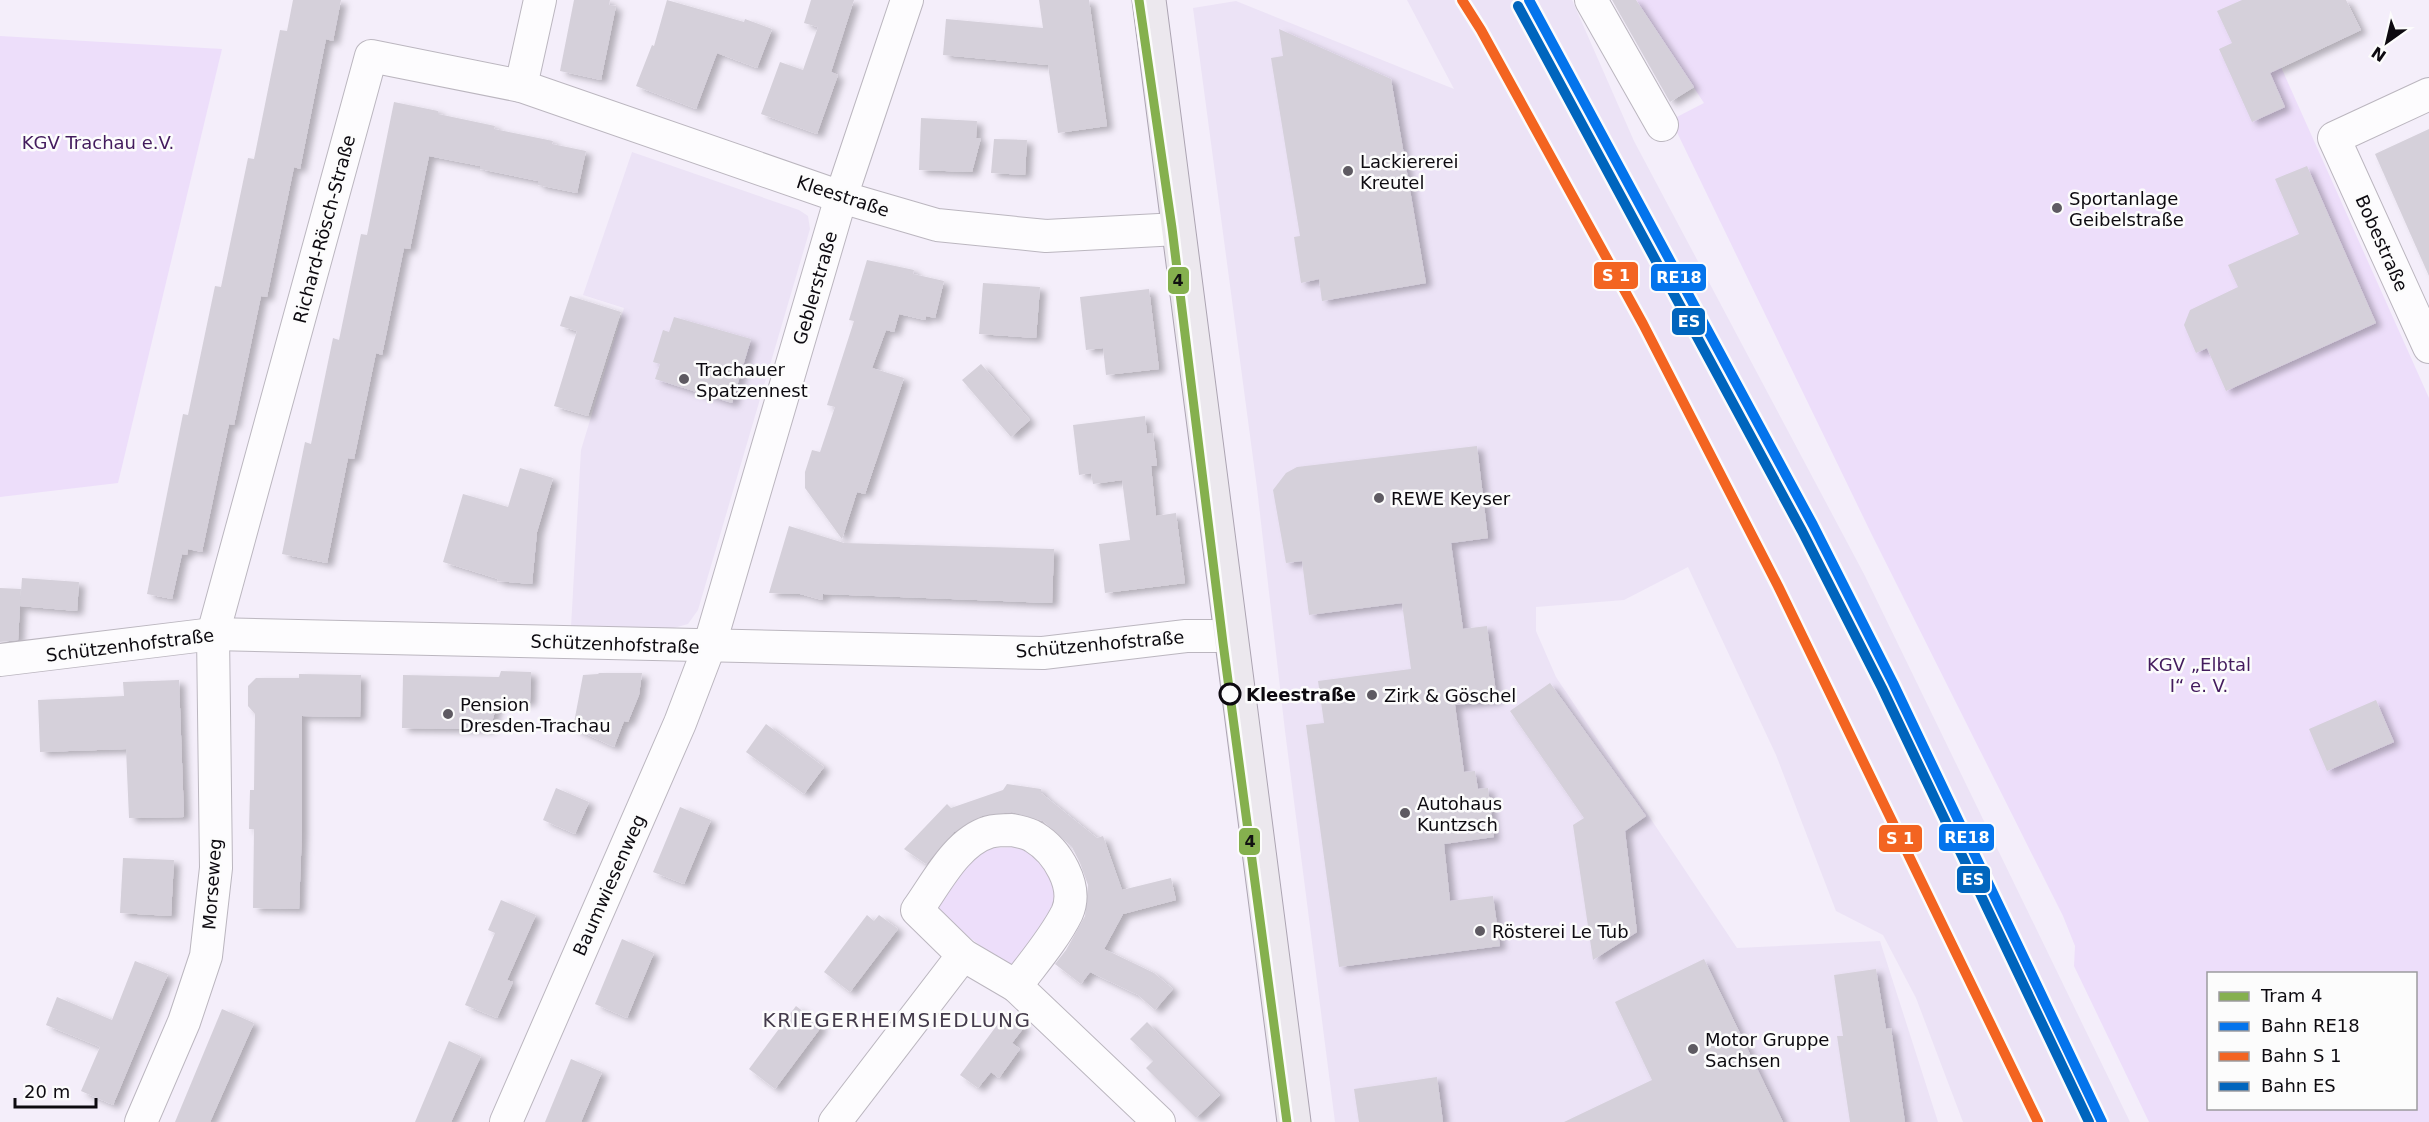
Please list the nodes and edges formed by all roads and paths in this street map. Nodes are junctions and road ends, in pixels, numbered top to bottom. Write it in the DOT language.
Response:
graph roads {
  1 [pos="540,0"];
  2 [pos="907,0"];
  3 [pos="1149,0"];
  4 [pos="1591,0"];
  5 [pos="521,86"];
  6 [pos="2429,94"];
  7 [pos="1662,125"];
  8 [pos="841,197"];
  9 [pos="1178,229"];
  10 [pos="2429,347"];
  11 [pos="213,633"];
  12 [pos="1231,636"];
  13 [pos="709,647"];
  14 [pos="0,660"];
  15 [pos="963,955"];
  16 [pos="1016,986"];
  17 [pos="141,1122"];
  18 [pos="506,1122"];
  19 [pos="835,1122"];
  20 [pos="1159,1122"];
  21 [pos="1294,1122"];
  1 -- 5 [label="street"];
  2 -- 8 [label="street, Geblerstraße"];
  3 -- 9 [label="main road"];
  4 -- 7 [label="street"];
  5 -- 8 [label="street, Kleestraße"];
  5 -- 11 [label="street, Richard-Rösch-Straße"];
  6 -- 10 [label="street, Bobestraße"];
  8 -- 9 [label="street, Kleestraße"];
  8 -- 13 [label="street, Geblerstraße"];
  9 -- 12 [label="main road"];
  11 -- 13 [label="street, Schützenhofstraße"];
  11 -- 14 [label="street, Schützenhofstraße"];
  11 -- 17 [label="street, Morseweg"];
  12 -- 13 [label="street, Schützenhofstraße"];
  12 -- 21 [label="main road"];
  13 -- 18 [label="street, Baumwiesenweg"];
  15 -- 16 [label="street"];
  15 -- 16 [label="street"];
  15 -- 19 [label="street"];
  16 -- 20 [label="street"];
}
